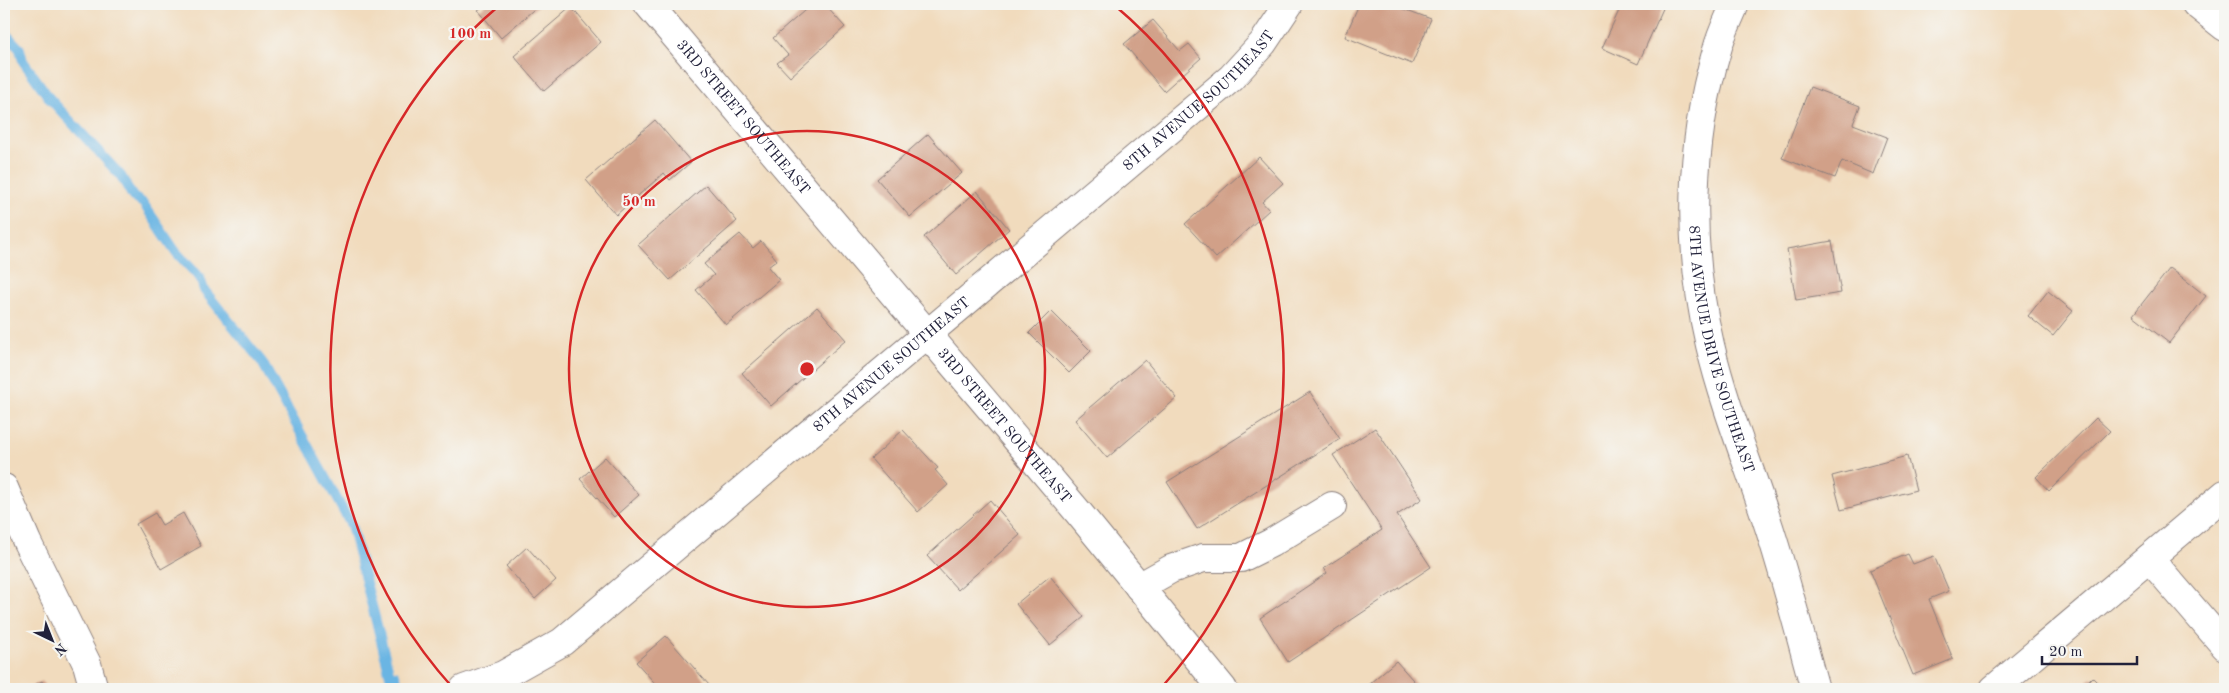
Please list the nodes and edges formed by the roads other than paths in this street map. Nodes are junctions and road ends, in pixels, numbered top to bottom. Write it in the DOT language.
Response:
graph roads {
  1 [pos="648,4"];
  2 [pos="1289,4"];
  3 [pos="1735,4"];
  4 [pos="2196,4"];
  5 [pos="2225,27"];
  6 [pos="927,335"];
  7 [pos="4,488"];
  8 [pos="2225,494"];
  9 [pos="1332,506"];
  10 [pos="2149,558"];
  11 [pos="1139,587"];
  12 [pos="2225,646"];
  13 [pos="509,682"];
  14 [pos="94,689"];
  15 [pos="464,689"];
  16 [pos="1224,689"];
  17 [pos="1815,689"];
  18 [pos="1994,689"];
  1 -- 6 [label="street, 3RD STREET SOUTHEAST"];
  2 -- 6 [label="street, 8TH AVENUE SOUTHEAST"];
  3 -- 17 [label="street, 8TH AVENUE DRIVE SOUTHEAST"];
  4 -- 5 [label="street"];
  6 -- 11 [label="street, 3RD STREET SOUTHEAST"];
  6 -- 13 [label="street, 8TH AVENUE SOUTHEAST"];
  7 -- 14 [label="street"];
  8 -- 10 [label="street"];
  9 -- 11 [label="street"];
  10 -- 12 [label="street"];
  10 -- 18 [label="street"];
  11 -- 16 [label="street, 3RD STREET SOUTHEAST"];
  13 -- 15 [label="street, 8TH AVENUE SOUTHEAST"];
}
